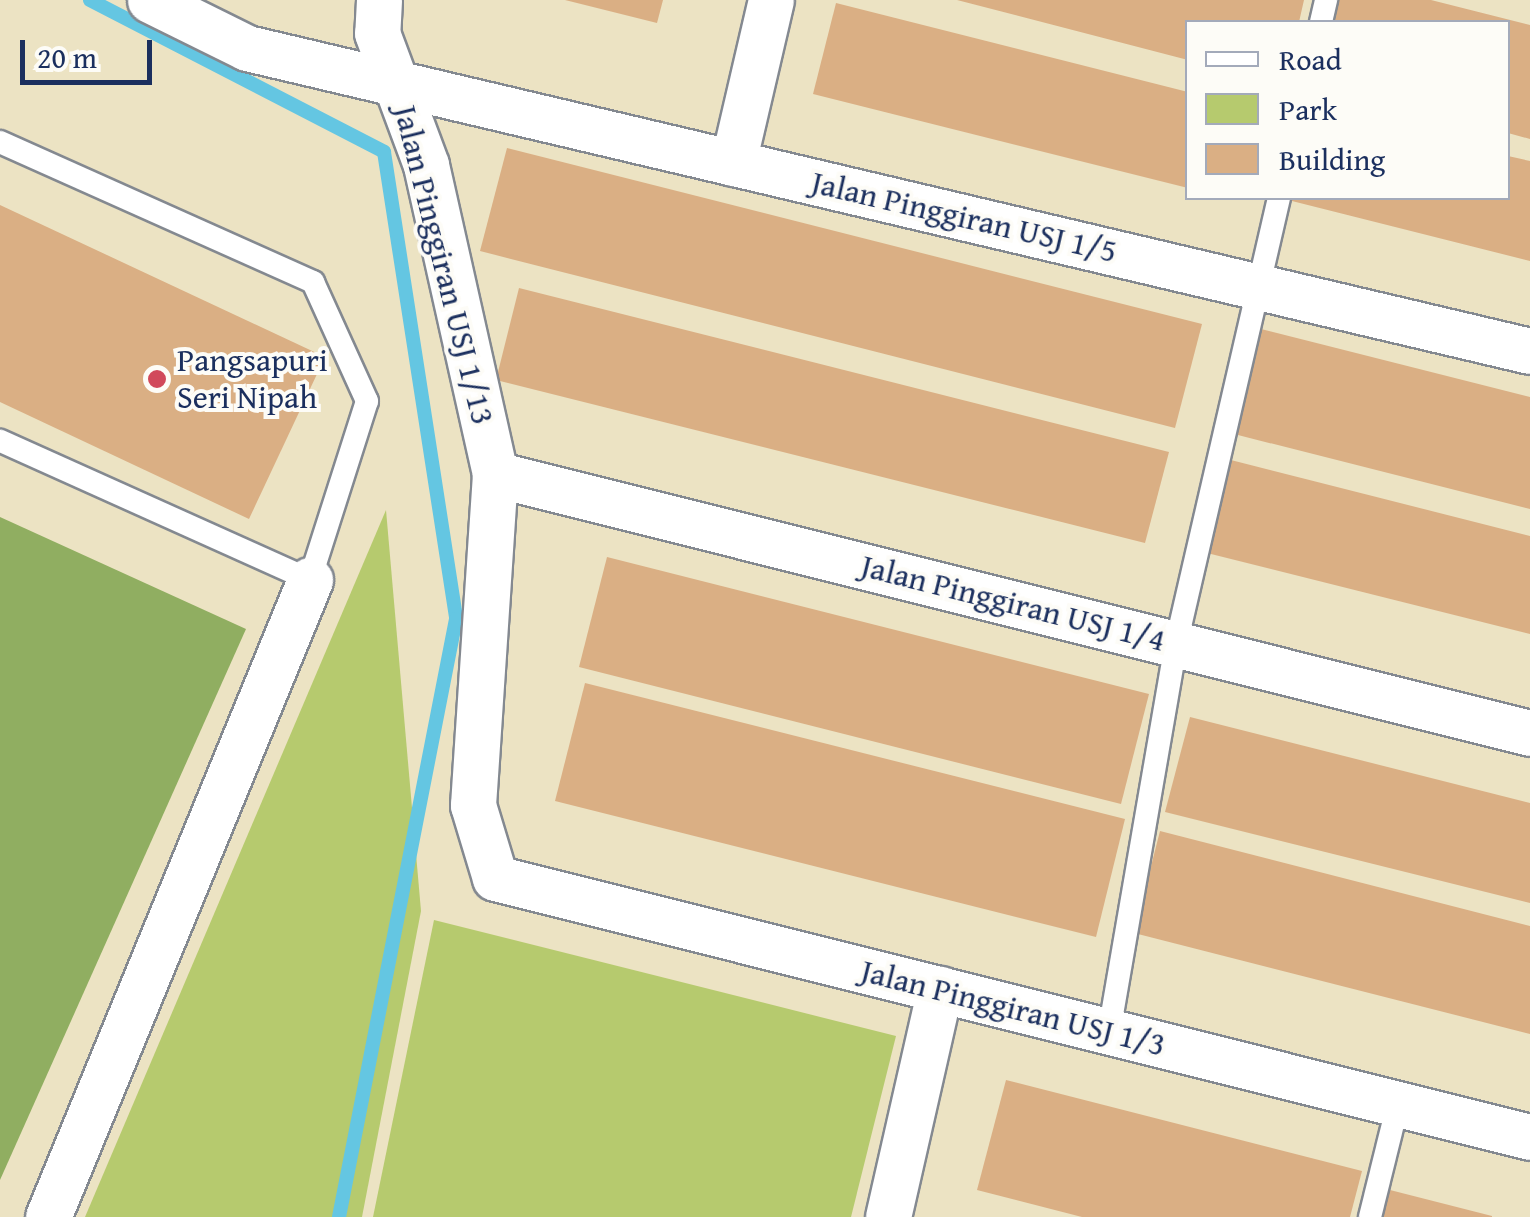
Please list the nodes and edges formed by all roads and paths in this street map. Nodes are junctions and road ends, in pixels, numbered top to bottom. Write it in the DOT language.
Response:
graph roads {
  1 [pos="150,0"];
  2 [pos="379,0"];
  3 [pos="771,0"];
  4 [pos="398,84"];
  5 [pos="0,142"];
  6 [pos="734,163"];
  7 [pos="1279,200"];
  8 [pos="1258,287"];
  9 [pos="1530,351"];
  10 [pos="0,441"];
  11 [pos="495,474"];
  12 [pos="310,580"];
  13 [pos="1176,644"];
  14 [pos="1530,733"];
  15 [pos="495,878"];
  16 [pos="940,989"];
  17 [pos="1109,1032"];
  18 [pos="1398,1104"];
  19 [pos="1530,1137"];
  20 [pos="48,1217"];
  21 [pos="888,1217"];
  22 [pos="1370,1217"];
  1 -- 4 [label="street, Jalan Pinggiran USJ 1/5"];
  2 -- 4 [label="street, Jalan Pinggiran USJ 1/13"];
  3 -- 6 [label="street"];
  4 -- 6 [label="street, Jalan Pinggiran USJ 1/5"];
  4 -- 11 [label="street, Jalan Pinggiran USJ 1/13"];
  5 -- 12 [label="lane"];
  6 -- 8 [label="street, Jalan Pinggiran USJ 1/5"];
  7 -- 8 [label="lane"];
  8 -- 9 [label="street, Jalan Pinggiran USJ 1/5"];
  8 -- 13 [label="lane"];
  10 -- 12 [label="lane"];
  11 -- 13 [label="street, Jalan Pinggiran USJ 1/4"];
  11 -- 15 [label="street, Jalan Pinggiran USJ 1/13"];
  12 -- 20 [label="street"];
  13 -- 14 [label="street, Jalan Pinggiran USJ 1/4"];
  13 -- 17 [label="lane"];
  15 -- 16 [label="street, Jalan Pinggiran USJ 1/3"];
  16 -- 17 [label="street, Jalan Pinggiran USJ 1/3"];
  16 -- 21 [label="street"];
  17 -- 18 [label="street, Jalan Pinggiran USJ 1/3"];
  18 -- 19 [label="street, Jalan Pinggiran USJ 1/3"];
  18 -- 22 [label="lane"];
}
